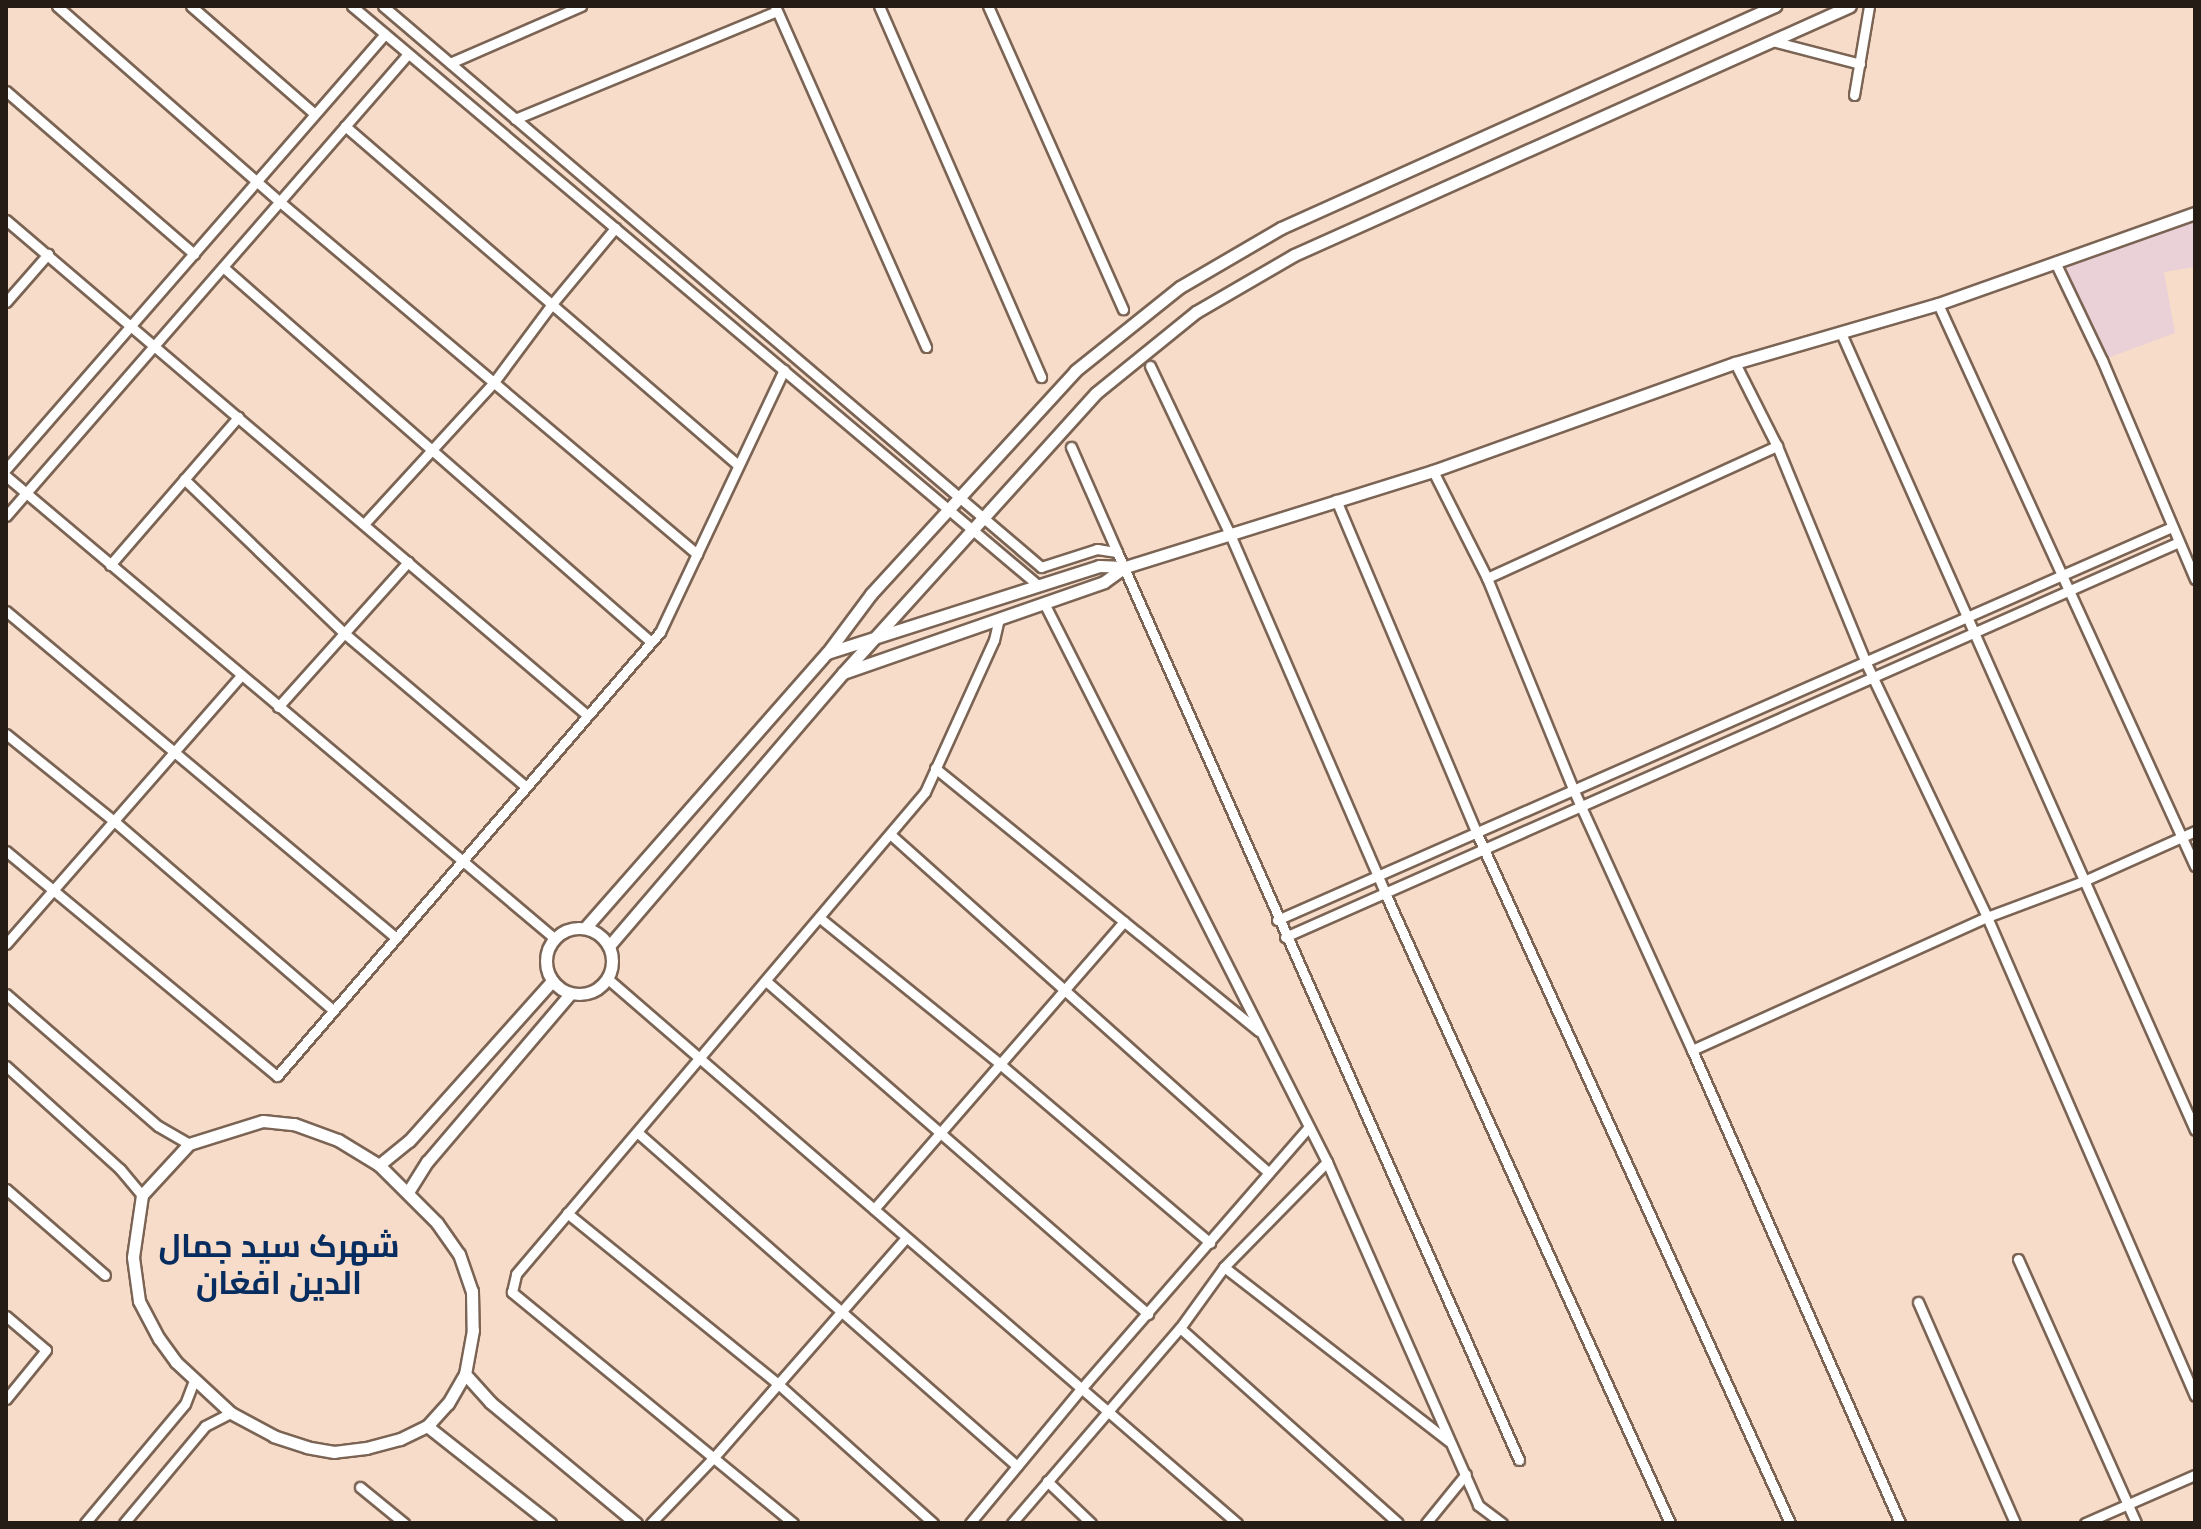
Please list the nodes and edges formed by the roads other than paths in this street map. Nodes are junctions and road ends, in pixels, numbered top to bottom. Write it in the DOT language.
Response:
graph roads {
  1 [pos="57,6"];
  2 [pos="191,6"];
  3 [pos="352,6"];
  4 [pos="383,6"];
  5 [pos="581,6"];
  6 [pos="879,6"];
  7 [pos="988,6"];
  8 [pos="1775,6"];
  9 [pos="1850,6"];
  10 [pos="1869,6"];
  11 [pos="776,8"];
  12 [pos="385,34"];
  13 [pos="1772,41"];
  14 [pos="408,54"];
  15 [pos="450,63"];
  16 [pos="1860,64"];
  17 [pos="6,91"];
  18 [pos="1854,95"];
  19 [pos="315,114"];
  20 [pos="515,119"];
  21 [pos="345,126"];
  22 [pos="259,179"];
  23 [pos="280,202"];
  24 [pos="2195,213"];
  25 [pos="6,220"];
  26 [pos="615,228"];
  27 [pos="48,254"];
  28 [pos="194,254"];
  29 [pos="2055,262"];
  30 [pos="223,267"];
  31 [pos="6,302"];
  32 [pos="552,304"];
  33 [pos="1938,304"];
  34 [pos="1123,309"];
  35 [pos="131,325"];
  36 [pos="1841,333"];
  37 [pos="154,346"];
  38 [pos="926,347"];
  39 [pos="1735,363"];
  40 [pos="1150,366"];
  41 [pos="784,370"];
  42 [pos="1041,377"];
  43 [pos="494,382"];
  44 [pos="238,417"];
  45 [pos="1777,446"];
  46 [pos="1071,447"];
  47 [pos="431,449"];
  48 [pos="738,465"];
  49 [pos="6,469"];
  50 [pos="1433,471"];
  51 [pos="6,476"];
  52 [pos="184,479"];
  53 [pos="26,493"];
  54 [pos="960,497"];
  55 [pos="1336,500"];
  56 [pos="949,509"];
  57 [pos="6,516"];
  58 [pos="982,517"];
  59 [pos="364,524"];
  60 [pos="2172,527"];
  61 [pos="972,528"];
  62 [pos="1229,532"];
  63 [pos="2179,542"];
  64 [pos="1117,552"];
  65 [pos="697,554"];
  66 [pos="408,562"];
  67 [pos="110,565"];
  68 [pos="1125,567"];
  69 [pos="2060,575"];
  70 [pos="1487,578"];
  71 [pos="2195,579"];
  72 [pos="1039,586"];
  73 [pos="2067,592"];
  74 [pos="1044,603"];
  75 [pos="6,611"];
  76 [pos="1968,615"];
  77 [pos="999,619"];
  78 [pos="1975,632"];
  79 [pos="344,633"];
  80 [pos="872,639"];
  81 [pos="651,642"];
  82 [pos="827,653"];
  83 [pos="1865,661"];
  84 [pos="843,673"];
  85 [pos="241,676"];
  86 [pos="1873,678"];
  87 [pos="278,707"];
  88 [pos="587,715"];
  89 [pos="6,734"];
  90 [pos="175,751"];
  91 [pos="935,768"];
  92 [pos="525,786"];
  93 [pos="1573,789"];
  94 [pos="1581,806"];
  95 [pos="114,821"];
  96 [pos="2195,831"];
  97 [pos="890,834"];
  98 [pos="1477,834"];
  99 [pos="2182,837"];
  100 [pos="1484,849"];
  101 [pos="6,851"];
  102 [pos="460,860"];
  103 [pos="2195,866"];
  104 [pos="1377,875"];
  105 [pos="2086,880"];
  106 [pos="52,891"];
  107 [pos="1385,893"];
  108 [pos="1987,917"];
  109 [pos="820,918"];
  110 [pos="1277,920"];
  111 [pos="1124,921"];
  112 [pos="585,928"];
  113 [pos="395,937"];
  114 [pos="1285,937"];
  115 [pos="554,938"];
  116 [pos="6,944"];
  117 [pos="609,946"];
  118 [pos="608,979"];
  119 [pos="552,981"];
  120 [pos="766,981"];
  121 [pos="1064,990"];
  122 [pos="6,994"];
  123 [pos="570,994"];
  124 [pos="333,1010"];
  125 [pos="1261,1033"];
  126 [pos="1692,1050"];
  127 [pos="698,1060"];
  128 [pos="1000,1064"];
  129 [pos="6,1066"];
  130 [pos="1309,1127"];
  131 [pos="2195,1130"];
  132 [pos="637,1132"];
  133 [pos="938,1135"];
  134 [pos="189,1144"];
  135 [pos="1327,1162"];
  136 [pos="379,1165"];
  137 [pos="1269,1173"];
  138 [pos="6,1189"];
  139 [pos="408,1192"];
  140 [pos="142,1195"];
  141 [pos="874,1209"];
  142 [pos="567,1213"];
  143 [pos="906,1238"];
  144 [pos="1210,1243"];
  145 [pos="2018,1259"];
  146 [pos="1224,1267"];
  147 [pos="105,1275"];
  148 [pos="1918,1302"];
  149 [pos="839,1311"];
  150 [pos="1148,1314"];
  151 [pos="6,1316"];
  152 [pos="1180,1328"];
  153 [pos="465,1374"];
  154 [pos="194,1381"];
  155 [pos="777,1383"];
  156 [pos="1081,1389"];
  157 [pos="2195,1396"];
  158 [pos="6,1399"];
  159 [pos="1107,1411"];
  160 [pos="231,1413"];
  161 [pos="427,1426"];
  162 [pos="1452,1444"];
  163 [pos="715,1456"];
  164 [pos="1519,1460"];
  165 [pos="1017,1466"];
  166 [pos="1466,1474"];
  167 [pos="2195,1475"];
  168 [pos="1047,1481"];
  169 [pos="360,1487"];
  170 [pos="2128,1504"];
  171 [pos="85,1523"];
  172 [pos="124,1523"];
  173 [pos="404,1523"];
  174 [pos="550,1523"];
  175 [pos="636,1523"];
  176 [pos="651,1523"];
  177 [pos="793,1523"];
  178 [pos="933,1523"];
  179 [pos="970,1523"];
  180 [pos="1012,1523"];
  181 [pos="1091,1523"];
  182 [pos="1237,1523"];
  183 [pos="1398,1523"];
  184 [pos="1426,1523"];
  185 [pos="1502,1523"];
  186 [pos="1670,1523"];
  187 [pos="1790,1523"];
  188 [pos="1900,1523"];
  189 [pos="2015,1523"];
  190 [pos="2085,1523"];
  191 [pos="2136,1523"];
  1 -- 22 [label="street"];
  2 -- 19 [label="street"];
  3 -- 12 [label="street"];
  4 -- 15 [label="street"];
  5 -- 15 [label="street"];
  6 -- 42 [label="street"];
  7 -- 34 [label="street"];
  8 -- 54 [label="street"];
  9 -- 13 [label="street"];
  10 -- 16 [label="street"];
  11 -- 20 [label="street"];
  11 -- 38 [label="street"];
  12 -- 14 [label="street"];
  12 -- 19 [label="street"];
  13 -- 16 [label="street"];
  13 -- 58 [label="street"];
  14 -- 21 [label="street"];
  14 -- 26 [label="street"];
  15 -- 20 [label="street"];
  16 -- 18 [label="street"];
  17 -- 28 [label="street"];
  19 -- 22 [label="street"];
  20 -- 54 [label="street"];
  21 -- 23 [label="street"];
  21 -- 32 [label="street"];
  22 -- 23 [label="street"];
  22 -- 28 [label="street"];
  23 -- 30 [label="street"];
  23 -- 43 [label="street"];
  24 -- 29 [label="street"];
  25 -- 27 [label="street"];
  26 -- 32 [label="street"];
  26 -- 41 [label="street"];
  27 -- 31 [label="street"];
  27 -- 35 [label="street"];
  28 -- 35 [label="street"];
  29 -- 33 [label="street"];
  29 -- 60 [label="street"];
  30 -- 37 [label="street"];
  30 -- 47 [label="street"];
  32 -- 43 [label="street"];
  32 -- 48 [label="street"];
  33 -- 36 [label="street"];
  33 -- 69 [label="street"];
  35 -- 37 [label="street"];
  35 -- 49 [label="street"];
  36 -- 39 [label="street"];
  36 -- 76 [label="street"];
  37 -- 44 [label="street"];
  37 -- 53 [label="street"];
  39 -- 45 [label="street"];
  39 -- 50 [label="street"];
  40 -- 62 [label="street"];
  41 -- 48 [label="street"];
  41 -- 56 [label="street"];
  43 -- 47 [label="street"];
  43 -- 65 [label="street"];
  44 -- 52 [label="street"];
  44 -- 59 [label="street"];
  45 -- 70 [label="street"];
  45 -- 83 [label="street"];
  46 -- 64 [label="street"];
  47 -- 59 [label="street"];
  47 -- 81 [label="street"];
  48 -- 65 [label="street"];
  50 -- 55 [label="street"];
  50 -- 70 [label="street"];
  51 -- 53 [label="street"];
  52 -- 67 [label="street"];
  52 -- 79 [label="street"];
  53 -- 57 [label="street"];
  53 -- 67 [label="street"];
  54 -- 56 [label="street"];
  54 -- 58 [label="street"];
  55 -- 62 [label="street"];
  55 -- 98 [label="street"];
  56 -- 61 [label="street"];
  56 -- 82 [label="street"];
  58 -- 61 [label="street"];
  58 -- 64 [label="street"];
  59 -- 66 [label="street"];
  60 -- 63 [label="street"];
  60 -- 69 [label="street"];
  61 -- 72 [label="street"];
  61 -- 80 [label="street"];
  62 -- 68 [label="street"];
  62 -- 104 [label="street"];
  63 -- 71 [label="street"];
  63 -- 73 [label="street"];
  64 -- 68 [label="street"];
  65 -- 81 [label="street"];
  66 -- 79 [label="street"];
  66 -- 88 [label="street"];
  67 -- 85 [label="street"];
  68 -- 72 [label="street"];
  68 -- 74 [label="street"];
  68 -- 110 [label="street"];
  69 -- 73 [label="street"];
  69 -- 76 [label="street"];
  70 -- 93 [label="street"];
  72 -- 80 [label="street"];
  73 -- 78 [label="street"];
  73 -- 99 [label="street"];
  74 -- 77 [label="street"];
  74 -- 125 [label="street"];
  75 -- 90 [label="street"];
  76 -- 78 [label="street"];
  76 -- 83 [label="street"];
  77 -- 84 [label="street"];
  77 -- 91 [label="street"];
  78 -- 86 [label="street"];
  78 -- 105 [label="street"];
  79 -- 87 [label="street"];
  79 -- 92 [label="street"];
  80 -- 82 [label="street"];
  80 -- 84 [label="street"];
  81 -- 88 [label="street"];
  82 -- 112 [label="street"];
  83 -- 86 [label="street"];
  83 -- 93 [label="street"];
  84 -- 117 [label="street"];
  85 -- 87 [label="street"];
  85 -- 90 [label="street"];
  86 -- 94 [label="street"];
  86 -- 108 [label="street"];
  87 -- 102 [label="street"];
  88 -- 92 [label="street"];
  89 -- 95 [label="street"];
  90 -- 95 [label="street"];
  90 -- 113 [label="street"];
  91 -- 97 [label="street"];
  91 -- 111 [label="street"];
  92 -- 102 [label="street"];
  93 -- 94 [label="street"];
  93 -- 98 [label="street"];
  94 -- 100 [label="street"];
  94 -- 126 [label="street"];
  95 -- 106 [label="street"];
  95 -- 124 [label="street"];
  96 -- 99 [label="street"];
  97 -- 109 [label="street"];
  97 -- 121 [label="street"];
  98 -- 100 [label="street"];
  98 -- 104 [label="street"];
  99 -- 103 [label="street"];
  99 -- 105 [label="street"];
  100 -- 107 [label="street"];
  100 -- 187 [label="street"];
  101 -- 106 [label="street"];
  102 -- 113 [label="street"];
  102 -- 115 [label="street"];
  104 -- 107 [label="street"];
  104 -- 110 [label="street"];
  105 -- 108 [label="street"];
  105 -- 131 [label="street"];
  106 -- 116 [label="street"];
  106 -- 124 [label="street"];
  107 -- 114 [label="street"];
  107 -- 186 [label="street"];
  108 -- 126 [label="street"];
  108 -- 157 [label="street"];
  109 -- 120 [label="street"];
  109 -- 128 [label="street"];
  110 -- 114 [label="street"];
  111 -- 121 [label="street"];
  111 -- 125 [label="street"];
  112 -- 115 [label="street"];
  112 -- 117 [label="street"];
  113 -- 124 [label="street"];
  114 -- 164 [label="street"];
  115 -- 119 [label="street"];
  117 -- 118 [label="street"];
  118 -- 123 [label="street"];
  118 -- 127 [label="street"];
  119 -- 123 [label="street"];
  119 -- 136 [label="street"];
  120 -- 127 [label="street"];
  120 -- 133 [label="street"];
  121 -- 128 [label="street"];
  121 -- 137 [label="street"];
  122 -- 134 [label="street"];
  123 -- 139 [label="street"];
  125 -- 130 [label="street"];
  126 -- 188 [label="street"];
  127 -- 132 [label="street"];
  127 -- 141 [label="street"];
  128 -- 133 [label="street"];
  128 -- 144 [label="street"];
  129 -- 140 [label="street"];
  130 -- 135 [label="street"];
  130 -- 137 [label="street"];
  132 -- 142 [label="street"];
  132 -- 149 [label="street"];
  133 -- 141 [label="street"];
  133 -- 150 [label="street"];
  134 -- 136 [label="street"];
  134 -- 140 [label="street"];
  135 -- 146 [label="street"];
  135 -- 162 [label="street"];
  136 -- 139 [label="street"];
  137 -- 144 [label="street"];
  138 -- 147 [label="street"];
  139 -- 153 [label="street"];
  140 -- 154 [label="street"];
  141 -- 143 [label="street"];
  142 -- 155 [label="street"];
  142 -- 163 [label="street"];
  143 -- 149 [label="street"];
  143 -- 156 [label="street"];
  144 -- 150 [label="street"];
  145 -- 170 [label="street"];
  146 -- 152 [label="street"];
  146 -- 162 [label="street"];
  148 -- 189 [label="street"];
  149 -- 155 [label="street"];
  149 -- 165 [label="street"];
  150 -- 156 [label="street"];
  151 -- 158 [label="street"];
  152 -- 159 [label="street"];
  152 -- 183 [label="street"];
  153 -- 161 [label="street"];
  153 -- 175 [label="street"];
  154 -- 160 [label="street"];
  154 -- 171 [label="street"];
  155 -- 163 [label="street"];
  155 -- 178 [label="street"];
  156 -- 159 [label="street"];
  156 -- 165 [label="street"];
  159 -- 168 [label="street"];
  159 -- 182 [label="street"];
  160 -- 161 [label="street"];
  160 -- 172 [label="street"];
  161 -- 174 [label="street"];
  162 -- 166 [label="street"];
  163 -- 176 [label="street"];
  163 -- 177 [label="street"];
  165 -- 179 [label="street"];
  166 -- 184 [label="street"];
  166 -- 185 [label="street"];
  167 -- 170 [label="street"];
  168 -- 180 [label="street"];
  168 -- 181 [label="street"];
  169 -- 173 [label="street"];
  170 -- 190 [label="street"];
  170 -- 191 [label="street"];
}
